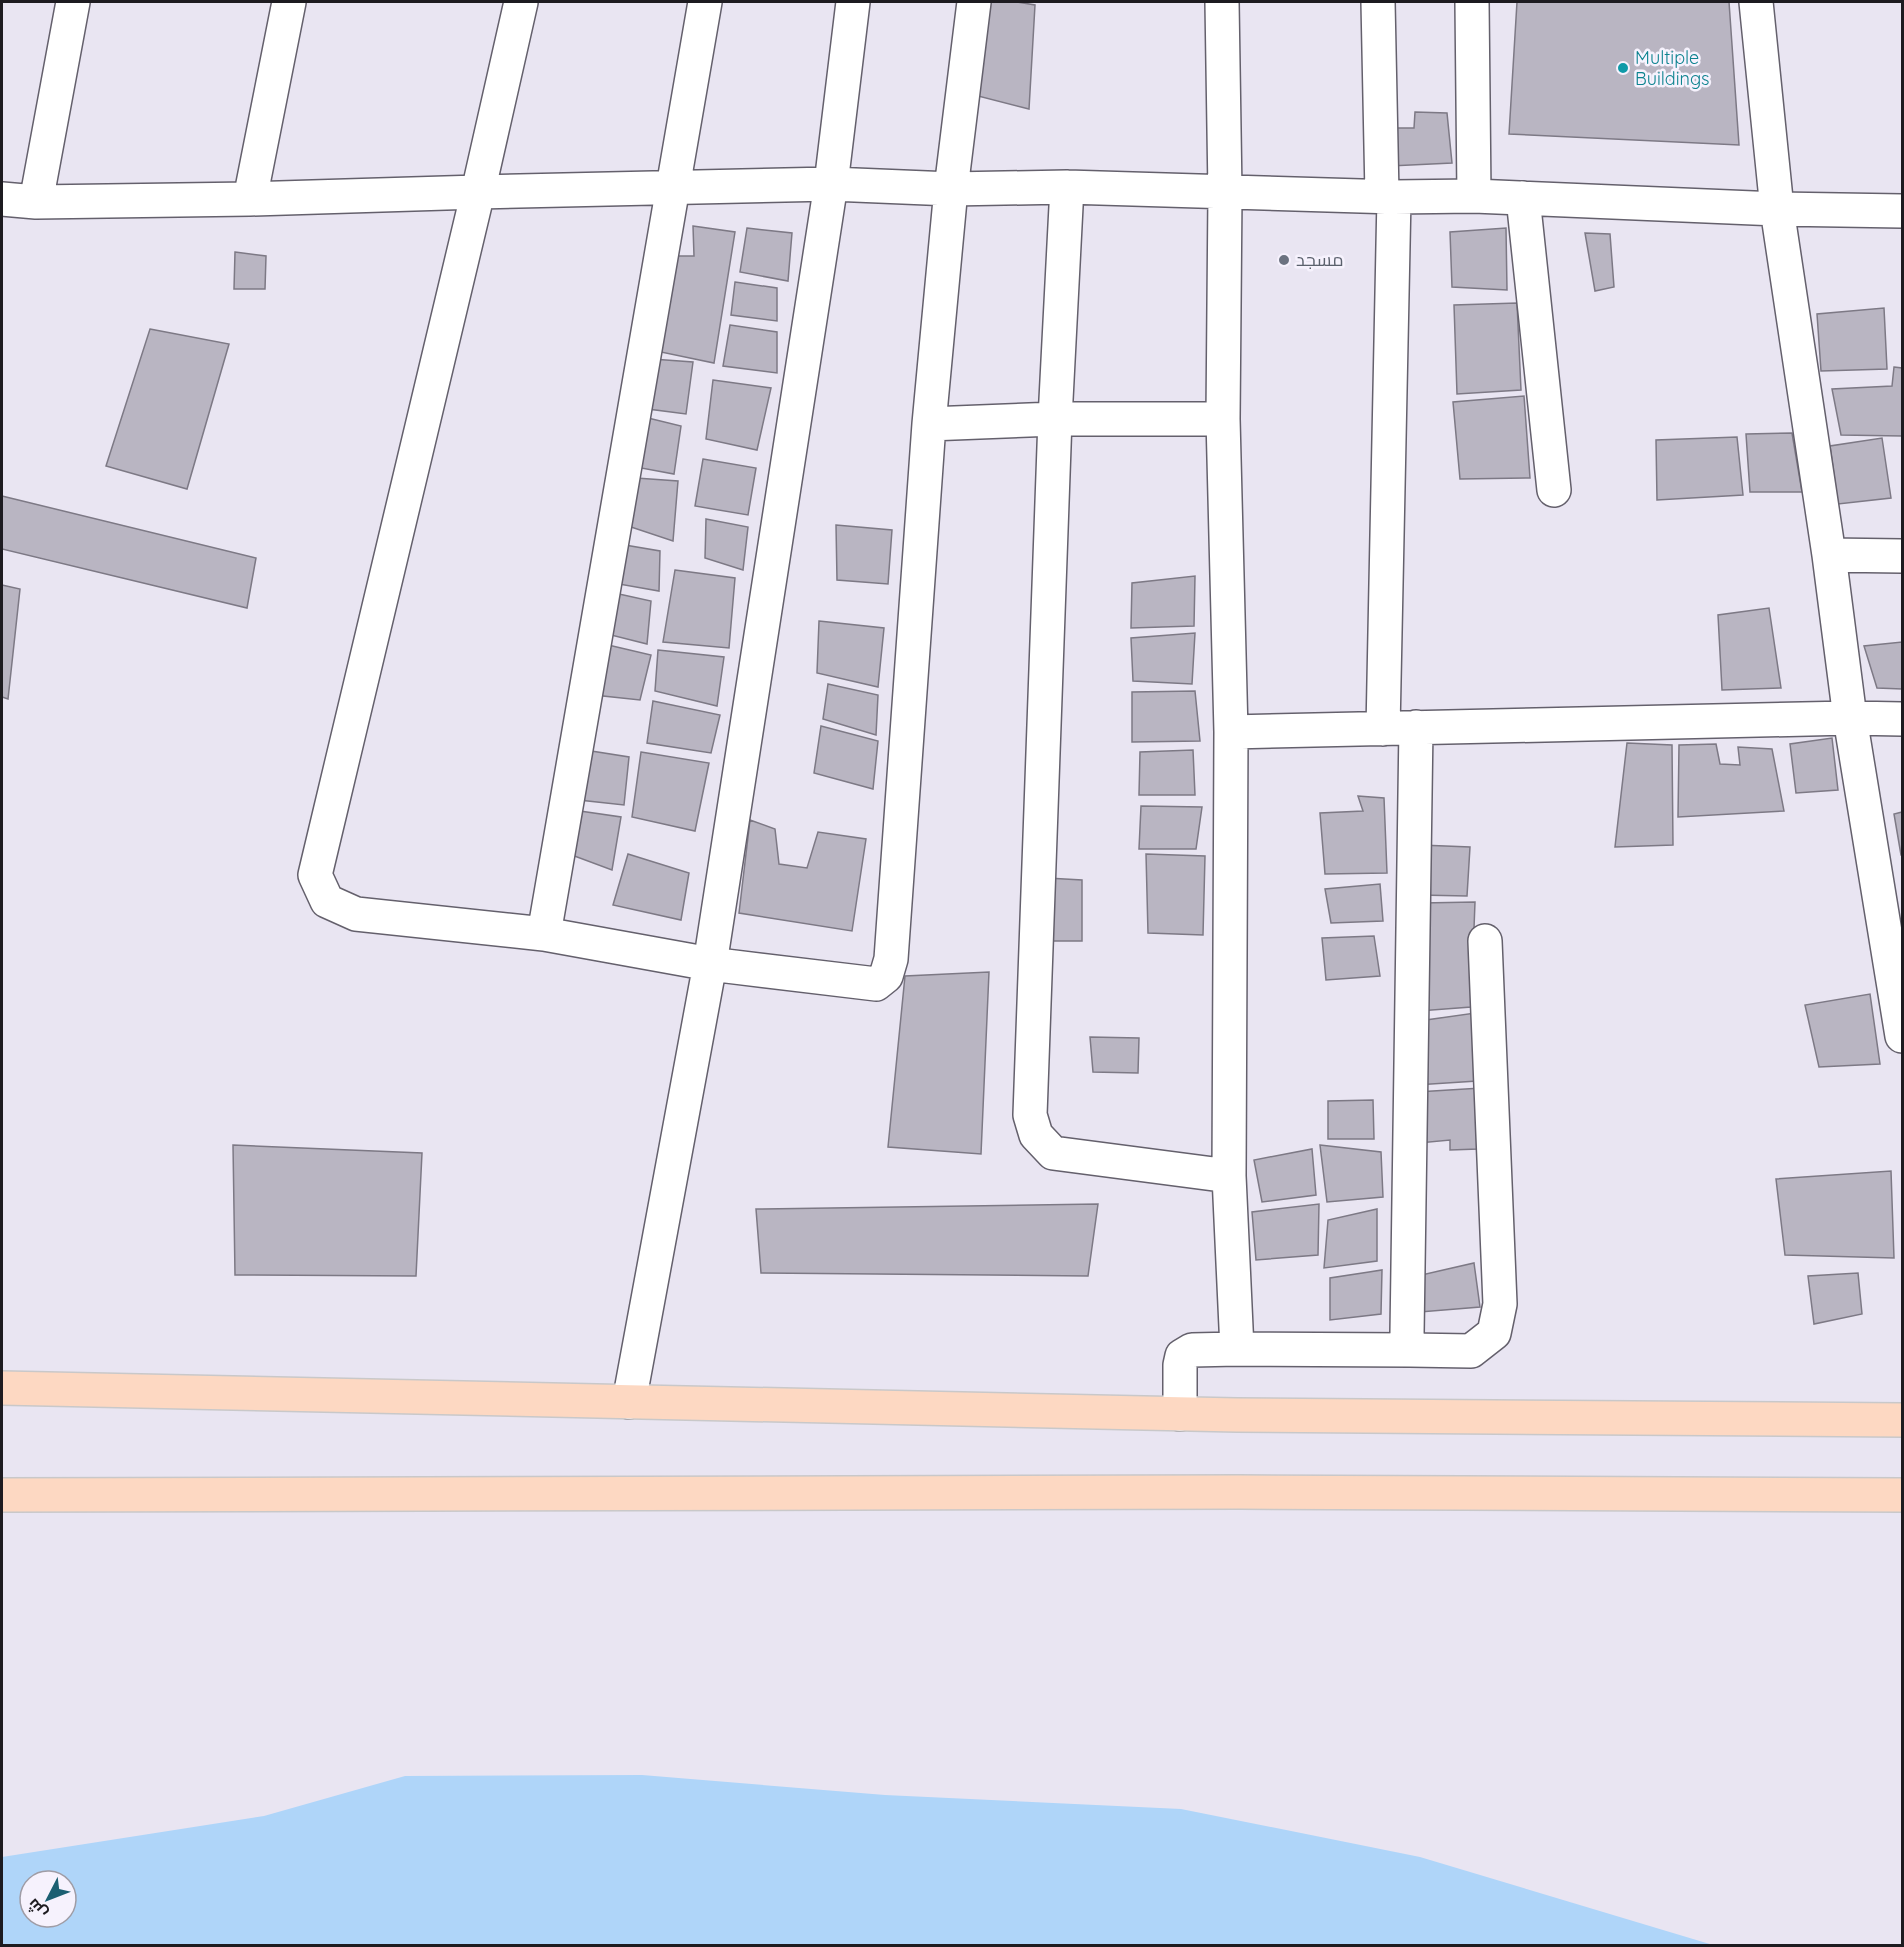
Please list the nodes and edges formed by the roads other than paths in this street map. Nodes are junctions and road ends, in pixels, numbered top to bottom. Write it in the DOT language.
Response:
graph roads {
  1 [pos="73,2"];
  2 [pos="289,2"];
  3 [pos="521,2"];
  4 [pos="705,2"];
  5 [pos="853,2"];
  6 [pos="974,2"];
  7 [pos="1222,2"];
  8 [pos="1378,2"];
  9 [pos="1472,2"];
  10 [pos="1756,2"];
  11 [pos="831,184"];
  12 [pos="672,188"];
  13 [pos="1067,188"];
  14 [pos="951,189"];
  15 [pos="478,192"];
  16 [pos="1225,193"];
  17 [pos="1388,196"];
  18 [pos="1474,196"];
  19 [pos="1523,198"];
  20 [pos="2,200"];
  21 [pos="250,200"];
  22 [pos="36,202"];
  23 [pos="1777,209"];
  24 [pos="1902,211"];
  25 [pos="1223,418"];
  26 [pos="1055,419"];
  27 [pos="929,424"];
  28 [pos="1554,490"];
  29 [pos="1829,555"];
  30 [pos="1902,556"];
  31 [pos="1850,718"];
  32 [pos="1902,719"];
  33 [pos="1416,727"];
  34 [pos="1383,729"];
  35 [pos="1231,732"];
  36 [pos="544,934"];
  37 [pos="1485,941"];
  38 [pos="710,964"];
  39 [pos="1902,1036"];
  40 [pos="1229,1176"];
  41 [pos="1237,1349"];
  42 [pos="1410,1350"];
  43 [pos="2,1388"];
  44 [pos="629,1402"];
  45 [pos="1180,1414"];
  46 [pos="1902,1420"];
  47 [pos="2,1495"];
  48 [pos="1902,1495"];
  1 -- 22 [label="street"];
  2 -- 21 [label="street"];
  3 -- 15 [label="street"];
  4 -- 12 [label="street"];
  5 -- 11 [label="street"];
  6 -- 14 [label="street"];
  7 -- 16 [label="street"];
  8 -- 17 [label="street"];
  9 -- 18 [label="street"];
  10 -- 23 [label="street"];
  11 -- 12 [label="street"];
  11 -- 14 [label="street"];
  11 -- 38 [label="street"];
  12 -- 15 [label="street"];
  12 -- 36 [label="street"];
  13 -- 14 [label="street"];
  13 -- 16 [label="street"];
  13 -- 26 [label="street"];
  14 -- 27 [label="street"];
  15 -- 21 [label="street"];
  15 -- 36 [label="street"];
  16 -- 17 [label="street"];
  16 -- 25 [label="street"];
  17 -- 18 [label="street"];
  17 -- 34 [label="street"];
  18 -- 19 [label="street"];
  19 -- 23 [label="street"];
  19 -- 28 [label="street"];
  20 -- 22 [label="street"];
  21 -- 22 [label="street"];
  23 -- 24 [label="street"];
  23 -- 29 [label="street"];
  25 -- 26 [label="street"];
  25 -- 35 [label="street"];
  26 -- 27 [label="street"];
  26 -- 40 [label="street"];
  27 -- 38 [label="street"];
  29 -- 30 [label="street"];
  29 -- 31 [label="street"];
  31 -- 32 [label="street"];
  31 -- 33 [label="street"];
  31 -- 39 [label="street"];
  33 -- 34 [label="street"];
  33 -- 42 [label="street"];
  34 -- 35 [label="street"];
  35 -- 40 [label="street"];
  36 -- 38 [label="street"];
  37 -- 42 [label="street"];
  38 -- 44 [label="street"];
  40 -- 41 [label="street"];
  41 -- 42 [label="street"];
  41 -- 45 [label="street"];
  43 -- 44 [label="main road"];
  44 -- 45 [label="main road"];
  45 -- 46 [label="main road"];
  47 -- 48 [label="main road"];
}
